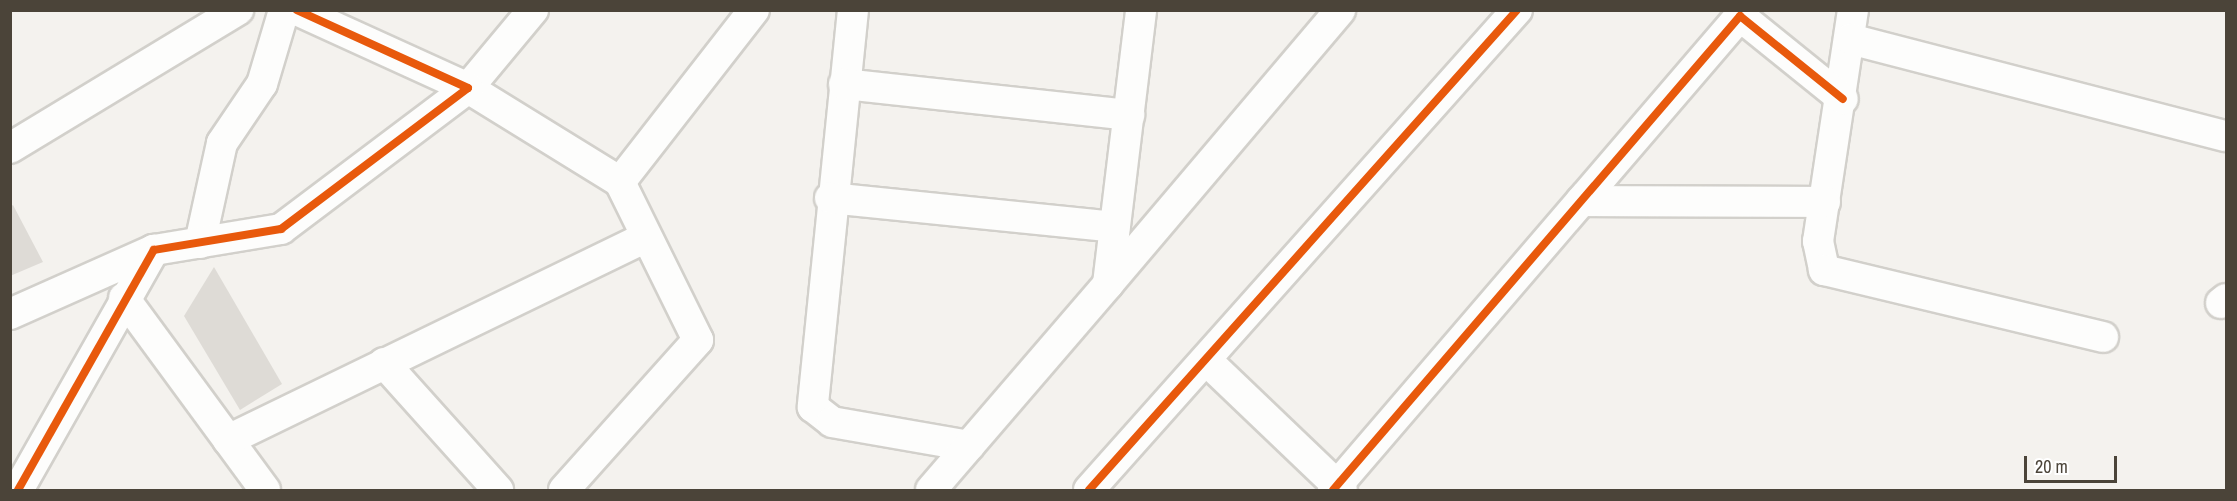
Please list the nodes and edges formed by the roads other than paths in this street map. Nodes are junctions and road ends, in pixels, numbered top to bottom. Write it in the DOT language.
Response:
graph roads {
  1 [pos="238,10"];
  2 [pos="284,10"];
  3 [pos="297,10"];
  4 [pos="533,10"];
  5 [pos="754,10"];
  6 [pos="853,10"];
  7 [pos="1141,10"];
  8 [pos="1340,10"];
  9 [pos="1518,10"];
  10 [pos="1736,14"];
  11 [pos="1852,25"];
  12 [pos="844,84"];
  13 [pos="468,88"];
  14 [pos="1844,99"];
  15 [pos="1129,115"];
  16 [pos="2226,136"];
  17 [pos="10,148"];
  18 [pos="620,182"];
  19 [pos="830,198"];
  20 [pos="1581,201"];
  21 [pos="1825,202"];
  22 [pos="1115,227"];
  23 [pos="646,237"];
  24 [pos="200,243"];
  25 [pos="154,250"];
  26 [pos="1108,284"];
  27 [pos="124,298"];
  28 [pos="10,314"];
  29 [pos="2103,337"];
  30 [pos="1206,360"];
  31 [pos="384,363"];
  32 [pos="228,440"];
  33 [pos="969,446"];
  34 [pos="1338,489"];
  35 [pos="18,490"];
  36 [pos="265,490"];
  37 [pos="498,490"];
  38 [pos="564,490"];
  39 [pos="931,490"];
  40 [pos="1089,490"];
  1 -- 17 [label="street"];
  2 -- 24 [label="street"];
  3 -- 13 [label="street"];
  4 -- 13 [label="street"];
  5 -- 18 [label="street"];
  6 -- 12 [label="street"];
  7 -- 15 [label="street"];
  8 -- 26 [label="street"];
  9 -- 30 [label="street"];
  10 -- 14 [label="street"];
  10 -- 20 [label="street"];
  11 -- 14 [label="street"];
  11 -- 16 [label="street"];
  12 -- 15 [label="street"];
  12 -- 19 [label="street"];
  13 -- 18 [label="street"];
  13 -- 24 [label="street"];
  14 -- 21 [label="street"];
  15 -- 22 [label="street"];
  18 -- 23 [label="street"];
  19 -- 22 [label="street"];
  19 -- 33 [label="street"];
  20 -- 21 [label="street"];
  20 -- 34 [label="street"];
  21 -- 29 [label="street"];
  22 -- 26 [label="street"];
  23 -- 31 [label="street"];
  23 -- 38 [label="street"];
  24 -- 25 [label="street"];
  25 -- 27 [label="street"];
  25 -- 28 [label="street"];
  26 -- 33 [label="street"];
  27 -- 32 [label="street"];
  27 -- 35 [label="street"];
  30 -- 34 [label="street"];
  30 -- 40 [label="street"];
  31 -- 32 [label="street"];
  31 -- 37 [label="street"];
  32 -- 36 [label="street"];
  33 -- 39 [label="street"];
}
